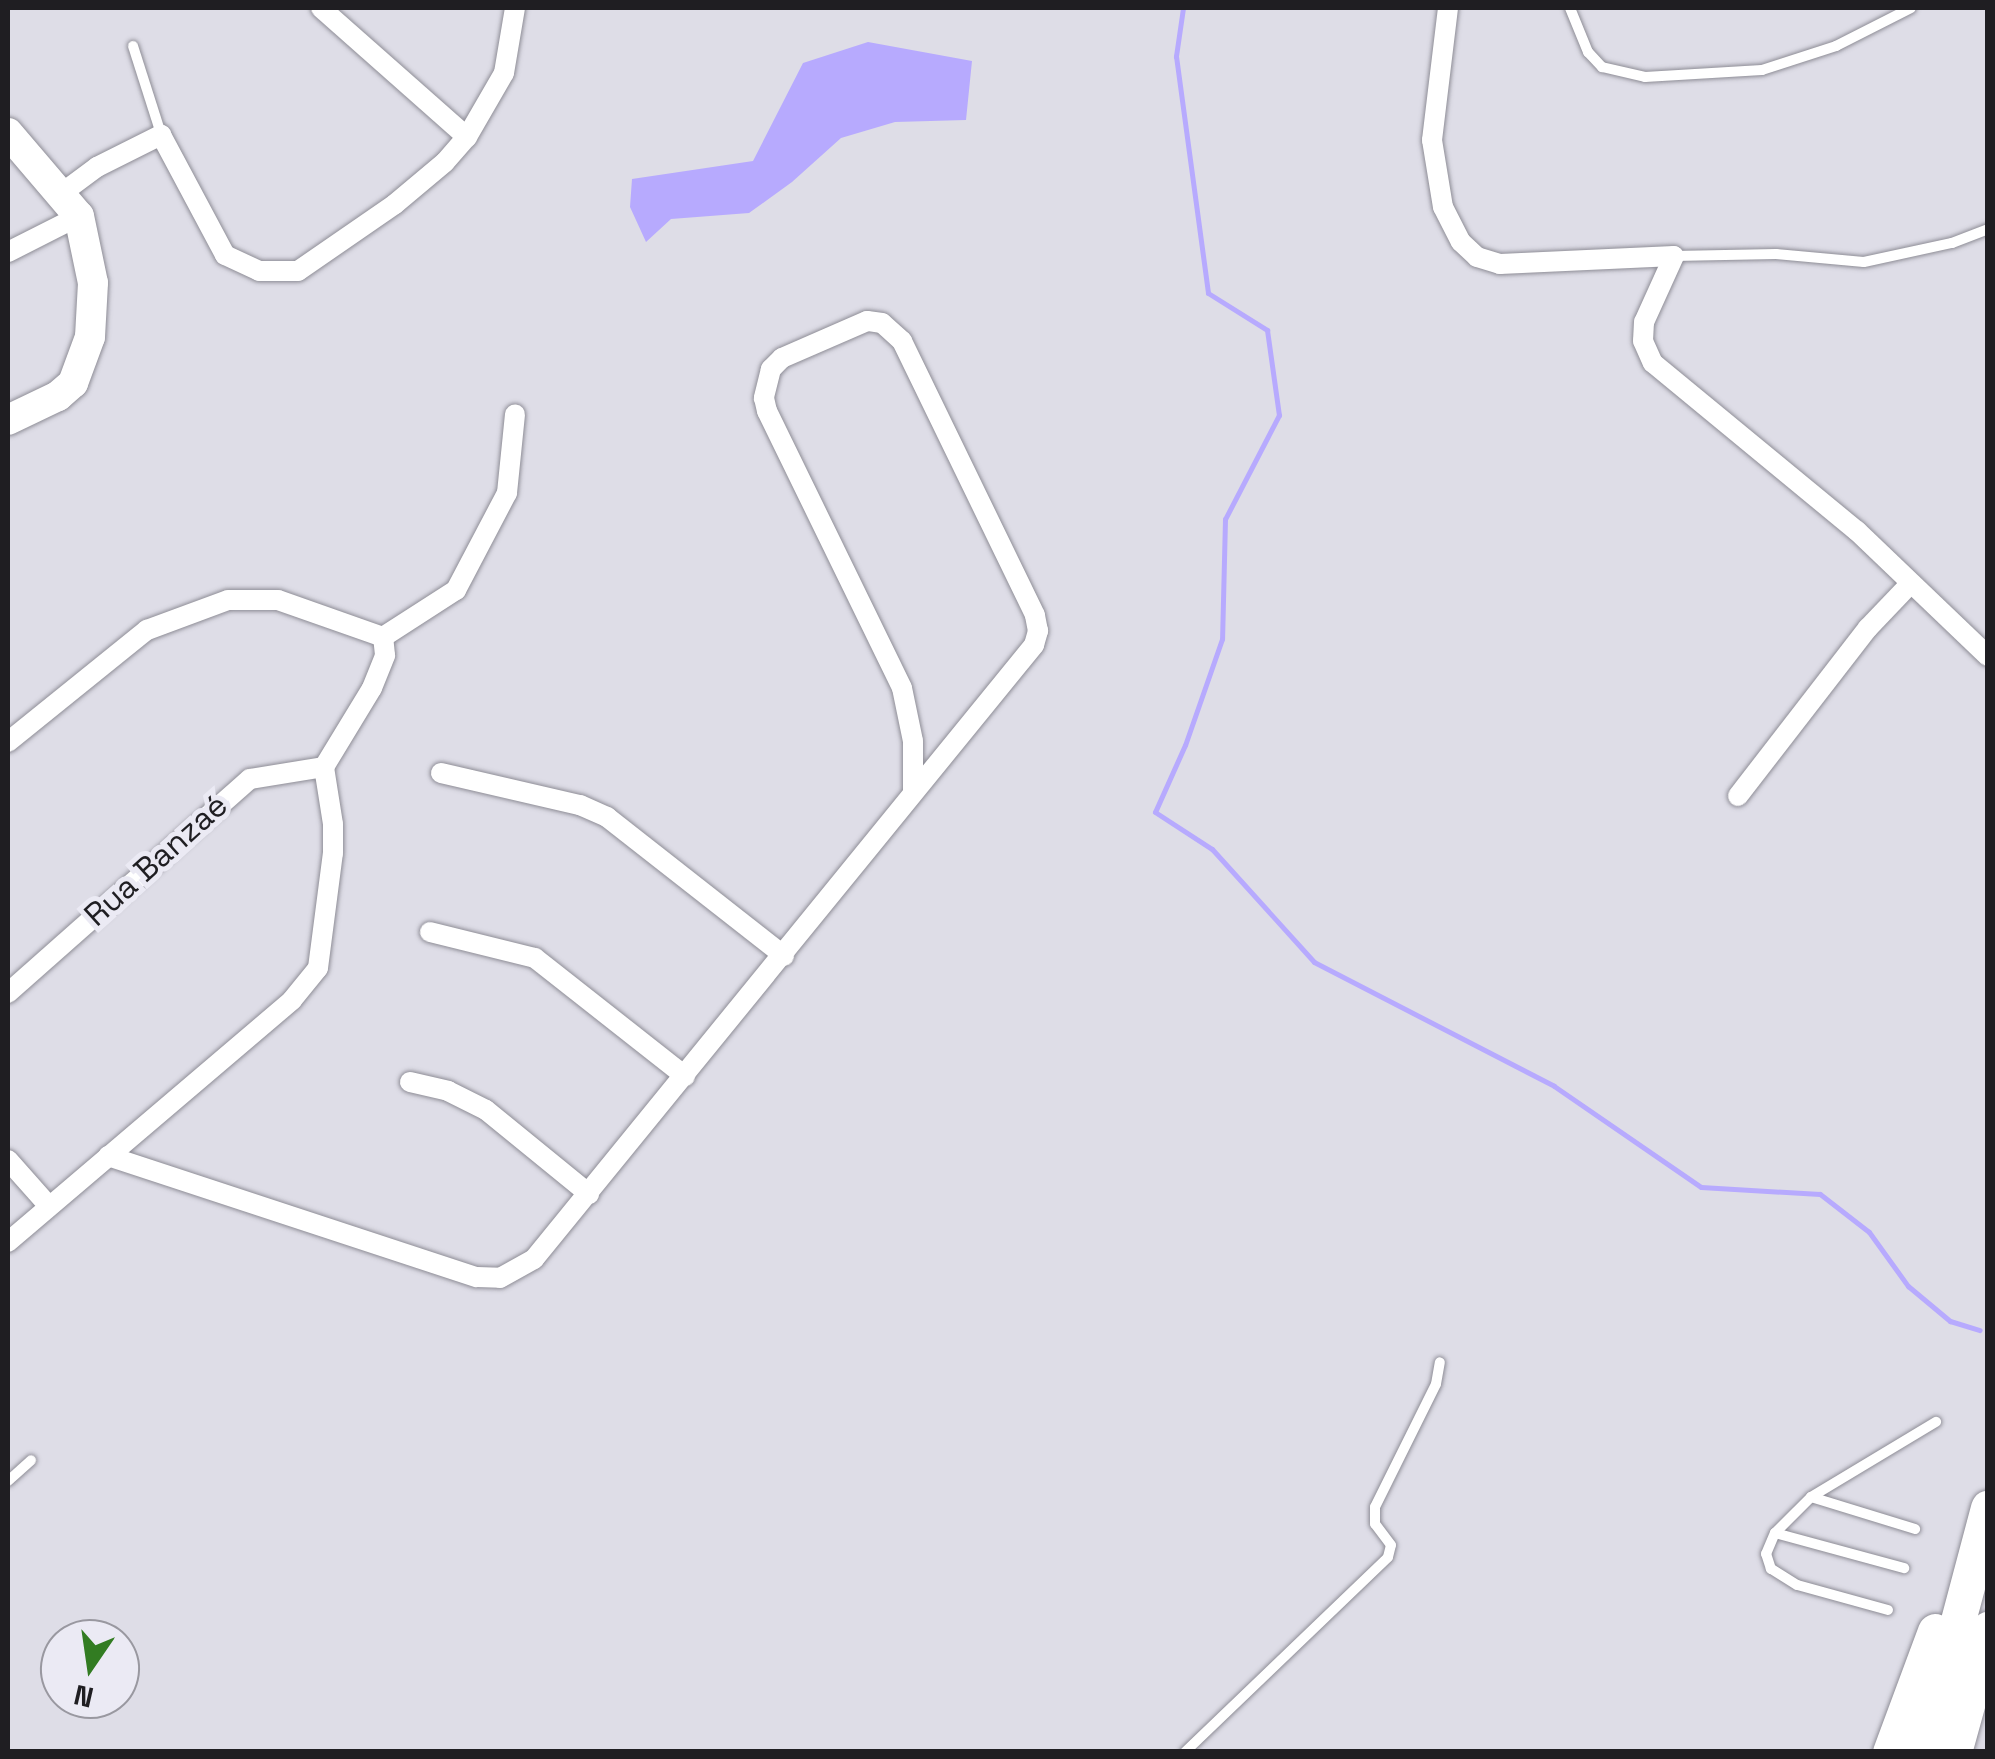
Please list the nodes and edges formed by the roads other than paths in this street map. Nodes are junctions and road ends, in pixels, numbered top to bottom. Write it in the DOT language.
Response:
graph roads {
  1 [pos="321,8"];
  2 [pos="516,8"];
  3 [pos="1448,8"];
  4 [pos="1570,8"];
  5 [pos="1912,8"];
  6 [pos="133,46"];
  7 [pos="8,134"];
  8 [pos="161,135"];
  9 [pos="466,137"];
  10 [pos="70,205"];
  11 [pos="1988,229"];
  12 [pos="8,252"];
  13 [pos="1674,256"];
  14 [pos="516,414"];
  15 [pos="8,420"];
  16 [pos="1910,584"];
  17 [pos="384,637"];
  18 [pos="1988,656"];
  19 [pos="8,742"];
  20 [pos="324,768"];
  21 [pos="441,774"];
  22 [pos="914,790"];
  23 [pos="1738,796"];
  24 [pos="430,932"];
  25 [pos="784,956"];
  26 [pos="8,992"];
  27 [pos="685,1076"];
  28 [pos="410,1082"];
  29 [pos="108,1156"];
  30 [pos="8,1160"];
  31 [pos="589,1194"];
  32 [pos="48,1205"];
  33 [pos="8,1242"];
  34 [pos="1440,1362"];
  35 [pos="1936,1422"];
  36 [pos="31,1460"];
  37 [pos="8,1481"];
  38 [pos="1811,1497"];
  39 [pos="1985,1517"];
  40 [pos="1915,1529"];
  41 [pos="1775,1533"];
  42 [pos="1904,1568"];
  43 [pos="1888,1610"];
  44 [pos="1988,1628"];
  45 [pos="1185,1752"];
  46 [pos="1890,1752"];
  47 [pos="1923,1752"];
  48 [pos="1954,1752"];
  1 -- 9 [label="street"];
  2 -- 9 [label="street"];
  3 -- 13 [label="street"];
  4 -- 5 [label="lane"];
  6 -- 8 [label="lane"];
  7 -- 10 [label="main road"];
  8 -- 9 [label="street"];
  8 -- 10 [label="street"];
  10 -- 12 [label="street"];
  10 -- 15 [label="main road"];
  11 -- 13 [label="lane"];
  13 -- 16 [label="street"];
  14 -- 17 [label="street"];
  16 -- 18 [label="street"];
  16 -- 23 [label="street"];
  17 -- 19 [label="street"];
  17 -- 20 [label="street"];
  20 -- 26 [label="street, Rua Banzaé"];
  20 -- 29 [label="street"];
  21 -- 25 [label="street"];
  22 -- 22 [label="street"];
  22 -- 25 [label="street"];
  24 -- 27 [label="street"];
  25 -- 27 [label="street"];
  27 -- 31 [label="street"];
  28 -- 31 [label="street"];
  29 -- 31 [label="street"];
  29 -- 32 [label="street"];
  30 -- 32 [label="street"];
  32 -- 33 [label="street"];
  34 -- 45 [label="lane"];
  35 -- 38 [label="lane"];
  36 -- 37 [label="lane"];
  38 -- 40 [label="lane"];
  38 -- 41 [label="lane"];
  39 -- 46 [label="highway"];
  39 -- 47 [label="highway"];
  41 -- 42 [label="lane"];
  41 -- 43 [label="lane"];
  44 -- 48 [label="highway"];
}
